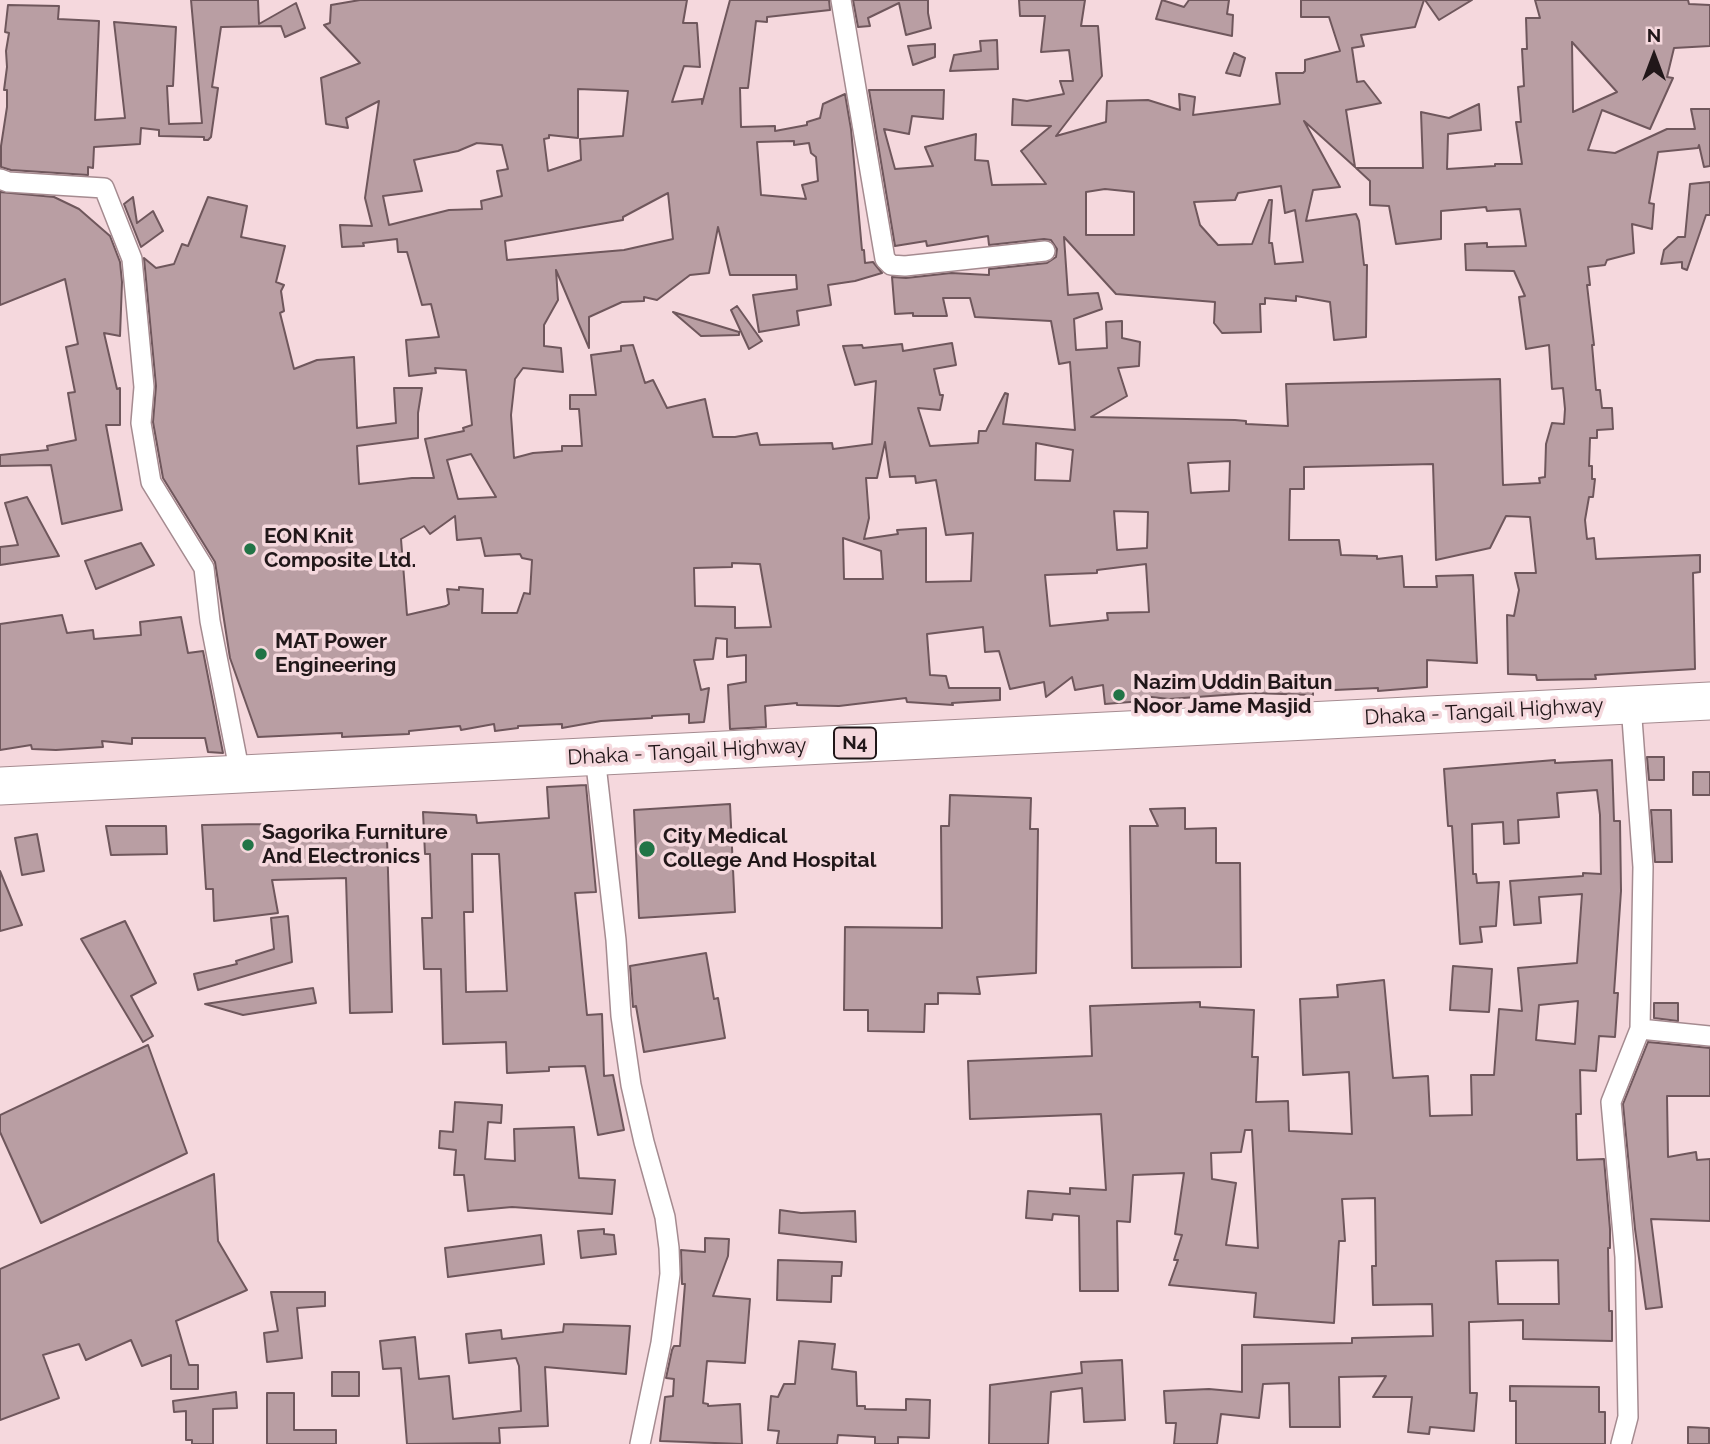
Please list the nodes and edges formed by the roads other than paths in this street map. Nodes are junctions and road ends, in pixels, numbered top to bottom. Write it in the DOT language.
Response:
graph roads {
  1 [pos="841,0"];
  2 [pos="0,179"];
  3 [pos="1045,251"];
  4 [pos="1710,701"];
  5 [pos="1631,705"];
  6 [pos="595,756"];
  7 [pos="240,774"];
  8 [pos="0,786"];
  9 [pos="1640,1029"];
  10 [pos="1710,1036"];
  11 [pos="640,1444"];
  12 [pos="1621,1444"];
  1 -- 3 [label="street"];
  2 -- 7 [label="street"];
  4 -- 5 [label="highway, Dhaka - Tangail Highway / N4"];
  5 -- 6 [label="highway, Dhaka - Tangail Highway / N4"];
  5 -- 9 [label="street"];
  6 -- 7 [label="highway, Dhaka - Tangail Highway / N4"];
  6 -- 11 [label="street"];
  7 -- 8 [label="highway, Dhaka - Tangail Highway / N4"];
  9 -- 10 [label="street"];
  9 -- 12 [label="street"];
}
